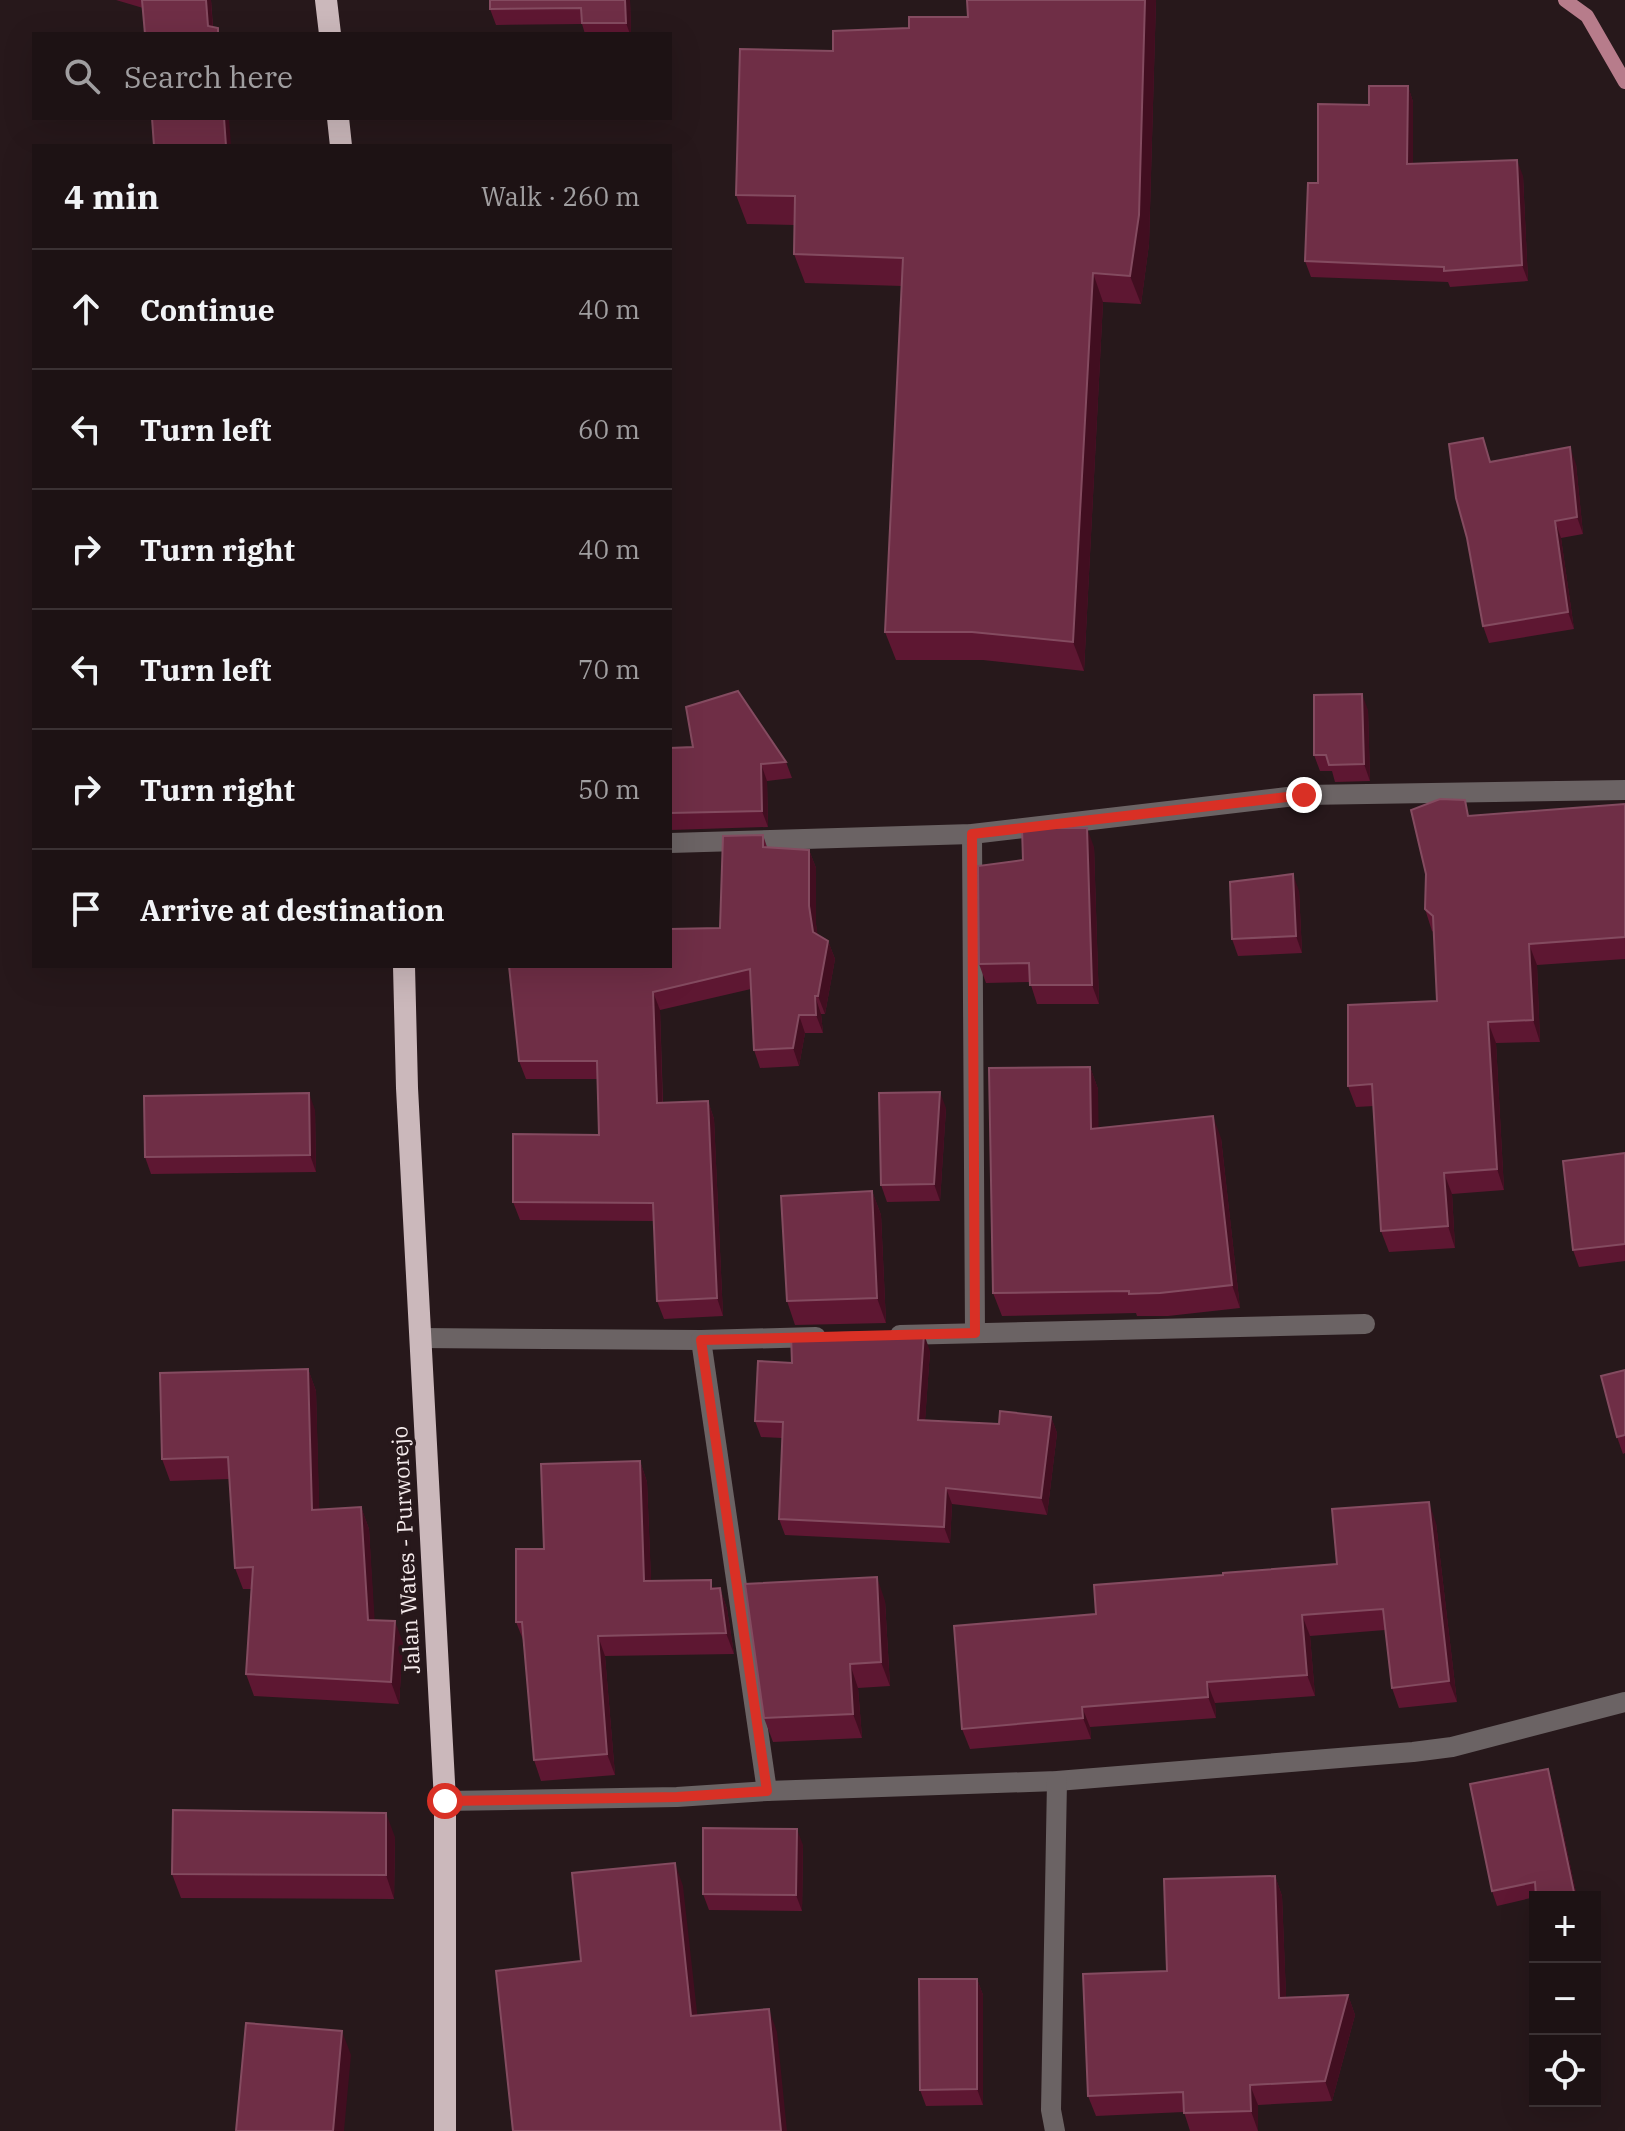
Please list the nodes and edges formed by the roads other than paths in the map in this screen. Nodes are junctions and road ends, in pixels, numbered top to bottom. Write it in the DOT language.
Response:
graph roads {
  1 [pos="326,0"];
  2 [pos="330,32"];
  3 [pos="338,120"];
  4 [pos="341,144"];
  5 [pos="1625,790"];
  6 [pos="972,834"];
  7 [pos="672,843"];
  8 [pos="404,968"];
  9 [pos="1365,1324"];
  10 [pos="975,1333"];
  11 [pos="884,1336"];
  12 [pos="838,1337"];
  13 [pos="420,1338"];
  14 [pos="701,1340"];
  15 [pos="1625,1702"];
  16 [pos="1057,1781"];
  17 [pos="767,1791"];
  18 [pos="445,1801"];
  19 [pos="445,2131"];
  20 [pos="1055,2131"];
  1 -- 2 [label="highway"];
  3 -- 4 [label="highway"];
  5 -- 6 [label="street"];
  6 -- 7 [label="street"];
  6 -- 10 [label="street"];
  8 -- 13 [label="highway, Jalan Wates - Purworejo"];
  9 -- 10 [label="street"];
  10 -- 11 [label="street"];
  12 -- 14 [label="street"];
  13 -- 14 [label="street"];
  13 -- 18 [label="highway, Jalan Wates - Purworejo"];
  14 -- 17 [label="street"];
  15 -- 16 [label="street"];
  16 -- 17 [label="street"];
  16 -- 20 [label="street"];
  17 -- 18 [label="street"];
  18 -- 19 [label="highway, Jalan Wates - Purworejo"];
}
